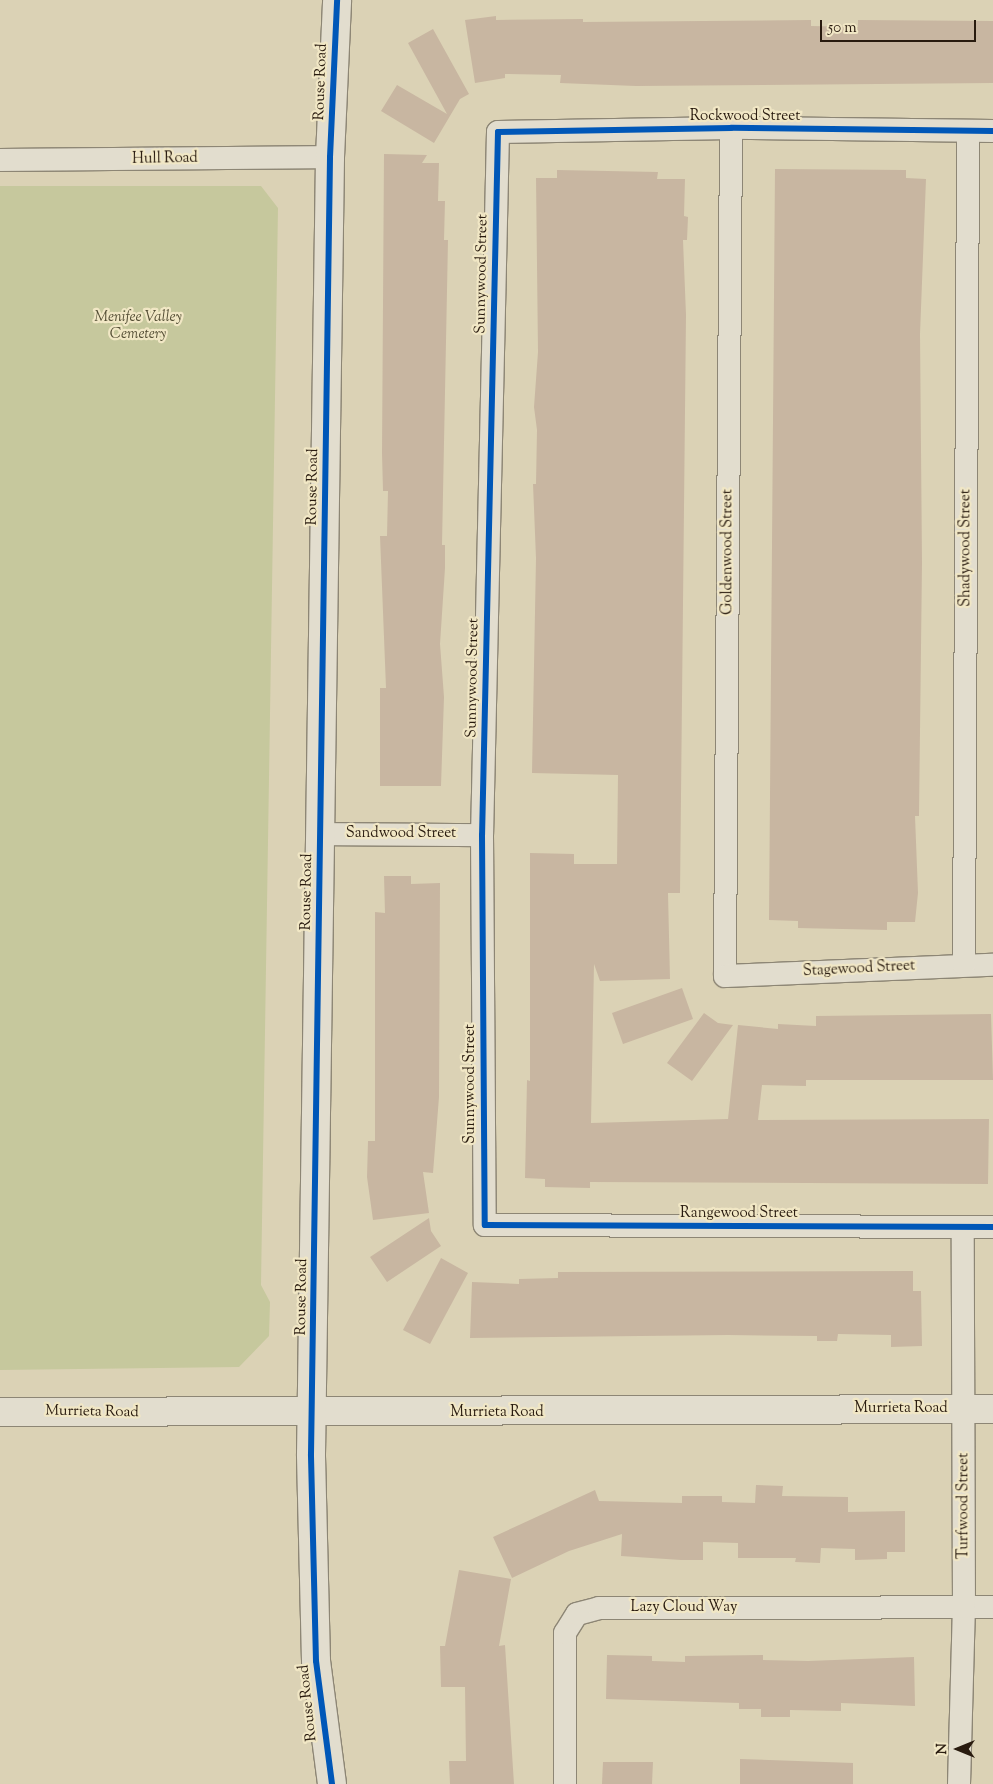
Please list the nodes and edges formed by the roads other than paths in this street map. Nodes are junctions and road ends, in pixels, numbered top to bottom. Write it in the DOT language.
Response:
graph roads {
  1 [pos="337,0"];
  2 [pos="731,128"];
  3 [pos="968,131"];
  4 [pos="993,131"];
  5 [pos="498,132"];
  6 [pos="330,157"];
  7 [pos="0,160"];
  8 [pos="320,834"];
  9 [pos="482,835"];
  10 [pos="964,964"];
  11 [pos="993,965"];
  12 [pos="726,976"];
  13 [pos="485,1225"];
  14 [pos="963,1227"];
  15 [pos="993,1227"];
  16 [pos="964,1410"];
  17 [pos="993,1410"];
  18 [pos="0,1412"];
  19 [pos="312,1413"];
  20 [pos="964,1607"];
  21 [pos="993,1607"];
  22 [pos="332,1784"];
  23 [pos="565,1784"];
  24 [pos="959,1784"];
  1 -- 6 [label="street, Rouse Road"];
  2 -- 3 [label="street, Rockwood Street"];
  2 -- 5 [label="street, Rockwood Street"];
  2 -- 12 [label="street, Goldenwood Street"];
  3 -- 4 [label="street, Rockwood Street"];
  3 -- 10 [label="street, Shadywood Street"];
  5 -- 9 [label="street, Sunnywood Street"];
  6 -- 7 [label="street, Hull Road"];
  6 -- 8 [label="street, Rouse Road"];
  8 -- 9 [label="street, Sandwood Street"];
  8 -- 19 [label="street, Rouse Road"];
  9 -- 13 [label="street, Sunnywood Street"];
  10 -- 11 [label="street, Stagewood Street"];
  10 -- 12 [label="street, Stagewood Street"];
  13 -- 14 [label="street, Rangewood Street"];
  14 -- 15 [label="street, Rangewood Street"];
  14 -- 16 [label="street, Turfwood Street"];
  16 -- 17 [label="street, Murrieta Road"];
  16 -- 19 [label="street, Murrieta Road"];
  16 -- 20 [label="street, Turfwood Street"];
  18 -- 19 [label="street, Murrieta Road"];
  19 -- 22 [label="street, Rouse Road"];
  20 -- 21 [label="street, Lazy Cloud Way"];
  20 -- 23 [label="street, Lazy Cloud Way"];
  20 -- 24 [label="street, Turfwood Street"];
}
